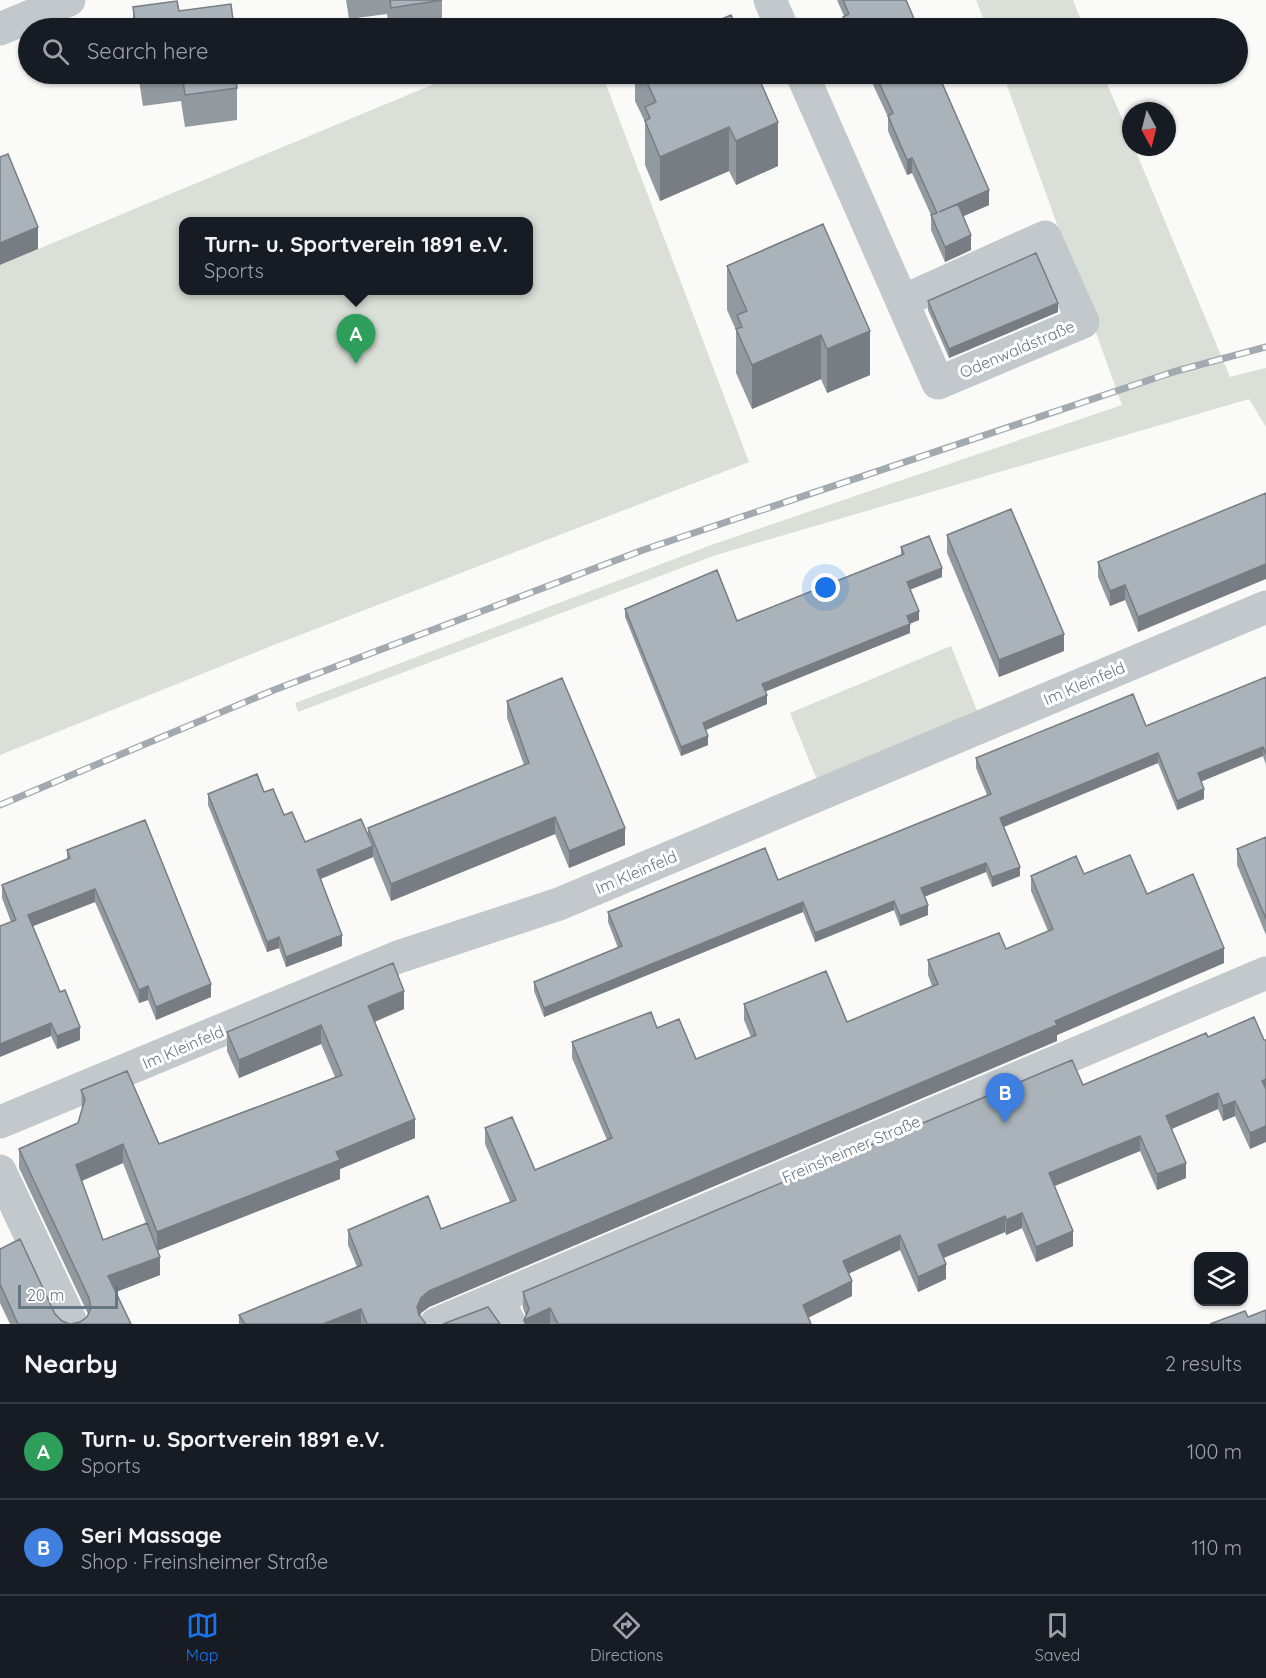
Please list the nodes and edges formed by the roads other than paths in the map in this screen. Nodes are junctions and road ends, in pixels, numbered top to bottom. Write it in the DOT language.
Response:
graph roads {
  1 [pos="69,0"];
  2 [pos="770,0"];
  3 [pos="26,18"];
  4 [pos="778,18"];
  5 [pos="18,21"];
  6 [pos="0,29"];
  7 [pos="806,84"];
  8 [pos="903,301"];
  9 [pos="1266,607"];
  10 [pos="1266,973"];
  11 [pos="0,1122"];
  12 [pos="0,1171"];
  13 [pos="504,1312"];
  14 [pos="72,1324"];
  15 [pos="436,1324"];
  1 -- 3 [label="street"];
  2 -- 4 [label="street"];
  5 -- 6 [label="street"];
  7 -- 8 [label="street, Odenwaldstraße"];
  8 -- 8 [label="street, Odenwaldstraße"];
  9 -- 11 [label="street, Im Kleinfeld"];
  10 -- 13 [label="street, Freinsheimer Straße"];
  12 -- 14 [label="street"];
  13 -- 15 [label="street, Freinsheimer Straße"];
}
